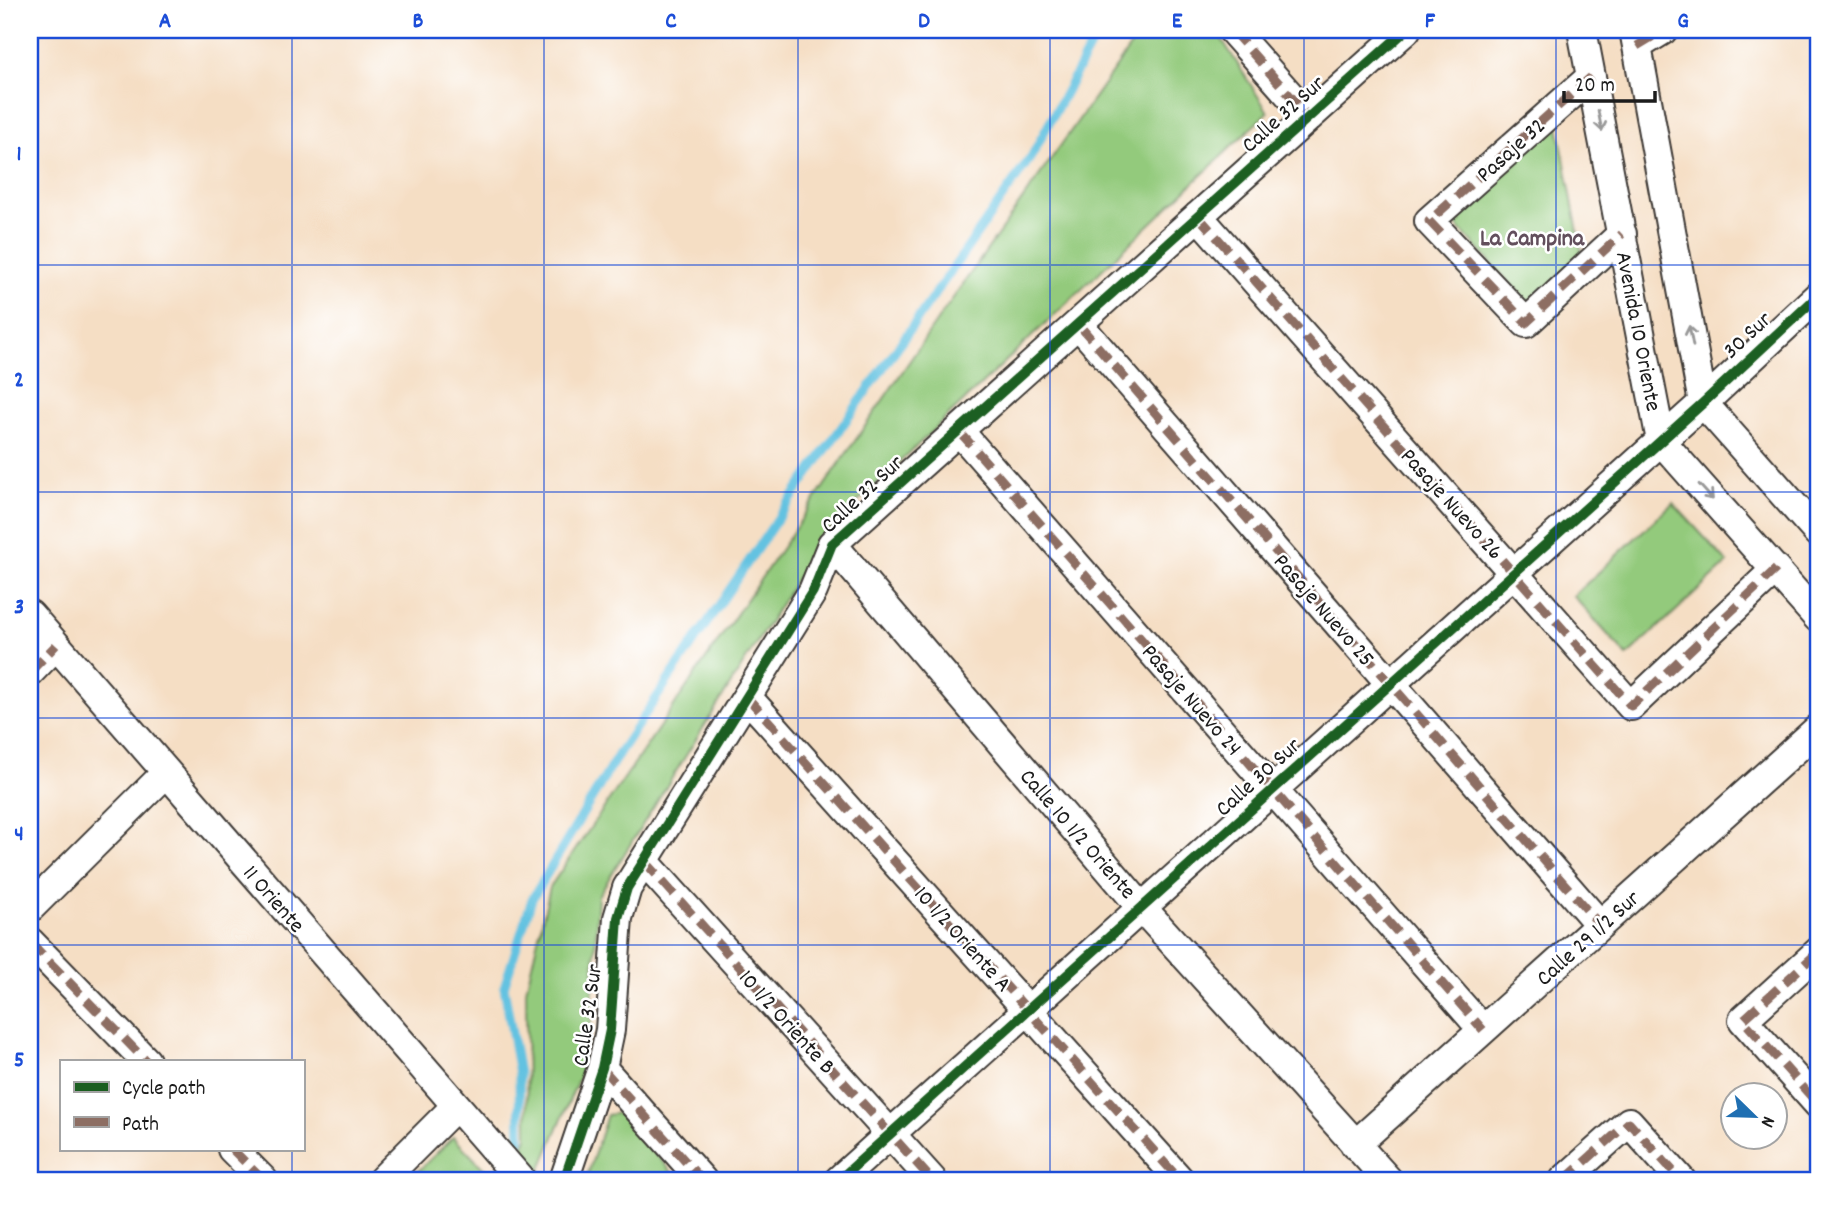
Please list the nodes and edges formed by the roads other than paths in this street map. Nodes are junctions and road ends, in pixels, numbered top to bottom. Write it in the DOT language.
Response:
graph roads {
  1 [pos="1232,30"];
  2 [pos="1406,30"];
  3 [pos="1582,30"];
  4 [pos="1663,30"];
  5 [pos="1636,38"];
  6 [pos="1591,77"];
  7 [pos="1309,117"];
  8 [pos="1198,216"];
  9 [pos="1622,234"];
  10 [pos="1818,296"];
  11 [pos="1079,325"];
  12 [pos="1703,403"];
  13 [pos="959,431"];
  14 [pos="1661,441"];
  15 [pos="1818,532"];
  16 [pos="832,544"];
  17 [pos="1776,569"];
  18 [pos="1515,572"];
  19 [pos="30,615"];
  20 [pos="1818,618"];
  21 [pos="56,645"];
  22 [pos="30,672"];
  23 [pos="1390,684"];
  24 [pos="747,697"];
  25 [pos="1818,729"];
  26 [pos="166,773"];
  27 [pos="1273,790"];
  28 [pos="644,861"];
  29 [pos="30,908"];
  30 [pos="1142,908"];
  31 [pos="1600,925"];
  32 [pos="30,942"];
  33 [pos="1818,952"];
  34 [pos="1028,1010"];
  35 [pos="1483,1030"];
  36 [pos="145,1060"];
  37 [pos="601,1068"];
  38 [pos="1818,1104"];
  39 [pos="455,1107"];
  40 [pos="891,1134"];
  41 [pos="1355,1145"];
  42 [pos="233,1150"];
  43 [pos="262,1180"];
  44 [pos="382,1180"];
  45 [pos="521,1180"];
  46 [pos="564,1180"];
  47 [pos="702,1180"];
  48 [pos="839,1180"];
  49 [pos="932,1180"];
  50 [pos="1180,1180"];
  51 [pos="1388,1180"];
  52 [pos="1564,1180"];
  53 [pos="1681,1180"];
  1 -- 7 [label="street"];
  2 -- 7 [label="street, Calle 32 Sur"];
  3 -- 6 [label="street, Avenida 10 Oriente"];
  4 -- 5 [label="street"];
  12 -- 5 [label="street, one-way"];
  6 -- 9 [label="street, Avenida 10 Oriente, one-way"];
  6 -- 9 [label="street, Pasaje 32"];
  7 -- 8 [label="street, Calle 32 Sur"];
  8 -- 11 [label="street, Calle 32 Sur"];
  8 -- 18 [label="street, Pasaje Nuevo 26"];
  9 -- 14 [label="street, Avenida 10 Oriente"];
  10 -- 12 [label="street, 30 Sur"];
  11 -- 13 [label="street, Calle 32 Sur"];
  11 -- 23 [label="street, Pasaje Nuevo 25"];
  12 -- 14 [label="street, Calle 30 Sur"];
  12 -- 15 [label="street"];
  13 -- 16 [label="street, Calle 32 Sur"];
  13 -- 27 [label="street, Pasaje Nuevo 24"];
  14 -- 17 [label="street, Avenida 10 Oriente, one-way"];
  14 -- 18 [label="street, Calle 30 Sur"];
  16 -- 24 [label="street, Calle 32 Sur"];
  16 -- 30 [label="street, Calle 10 1/2 Oriente"];
  17 -- 18 [label="street, Pasaje Nuevo 26"];
  17 -- 20 [label="street, Avenida 10 Oriente"];
  18 -- 23 [label="street, Calle 30 Sur"];
  19 -- 21 [label="street, 11 Oriente"];
  21 -- 22 [label="street"];
  21 -- 26 [label="street, 11 Oriente"];
  23 -- 27 [label="street, Calle 30 Sur"];
  23 -- 31 [label="street, Pasaje Nuevo 25"];
  24 -- 28 [label="street, Calle 32 Sur"];
  24 -- 34 [label="street, 10 1/2 Oriente A"];
  25 -- 31 [label="street, Calle 29 1/2 Sur"];
  26 -- 29 [label="street"];
  26 -- 39 [label="street, 11 Oriente"];
  27 -- 30 [label="street, Calle 30 Sur"];
  27 -- 35 [label="street, Pasaje Nuevo 24"];
  28 -- 37 [label="street, Calle 32 Sur"];
  28 -- 40 [label="street, 10 1/2 Oriente B"];
  30 -- 34 [label="street, Calle 30 Sur"];
  30 -- 41 [label="street, Calle 10 1/2 Oriente"];
  31 -- 35 [label="street, Calle 29 1/2 Sur"];
  32 -- 36 [label="street"];
  33 -- 38 [label="street"];
  34 -- 40 [label="street, Calle 30 Sur"];
  34 -- 50 [label="street, 10 1/2 Oriente A"];
  35 -- 41 [label="street, Calle 29 1/2 Sur"];
  37 -- 46 [label="street, Calle 32 Sur"];
  37 -- 47 [label="street"];
  39 -- 44 [label="street"];
  39 -- 45 [label="street, 11 Oriente"];
  40 -- 48 [label="street, Calle 30 Sur"];
  40 -- 49 [label="street, 10 1/2 Oriente B"];
  41 -- 51 [label="street, Calle 10 1/2 Oriente"];
  42 -- 43 [label="street"];
  52 -- 53 [label="street"];
}
